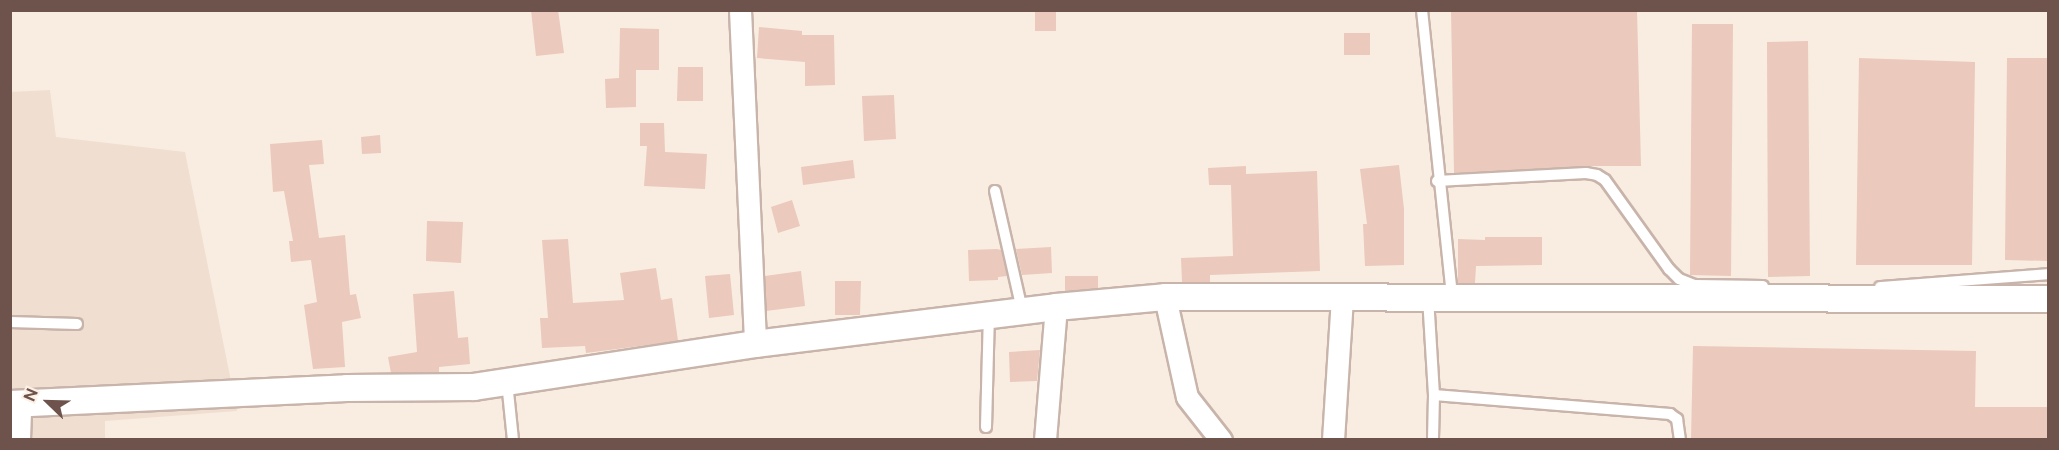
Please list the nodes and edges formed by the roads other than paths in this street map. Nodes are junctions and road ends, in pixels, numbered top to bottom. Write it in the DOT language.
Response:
graph roads {
  1 [pos="740,10"];
  2 [pos="1422,10"];
  3 [pos="1437,181"];
  4 [pos="995,190"];
  5 [pos="2049,274"];
  6 [pos="1777,286"];
  7 [pos="1800,286"];
  8 [pos="1165,297"];
  9 [pos="1342,297"];
  10 [pos="1440,297"];
  11 [pos="2049,299"];
  12 [pos="1056,307"];
  13 [pos="1022,311"];
  14 [pos="989,315"];
  15 [pos="10,322"];
  16 [pos="77,324"];
  17 [pos="755,344"];
  18 [pos="507,382"];
  19 [pos="1434,394"];
  20 [pos="15,404"];
  21 [pos="986,427"];
  22 [pos="19,440"];
  23 [pos="513,440"];
  24 [pos="1045,440"];
  25 [pos="1221,440"];
  26 [pos="1333,440"];
  27 [pos="1433,440"];
  28 [pos="1680,440"];
  1 -- 17 [label="street"];
  2 -- 3 [label="lane"];
  3 -- 6 [label="lane"];
  3 -- 10 [label="lane"];
  4 -- 13 [label="lane"];
  5 -- 7 [label="lane"];
  8 -- 9 [label="street"];
  8 -- 12 [label="street"];
  8 -- 25 [label="street"];
  9 -- 10 [label="street"];
  9 -- 26 [label="street"];
  10 -- 11 [label="street"];
  10 -- 19 [label="lane"];
  12 -- 13 [label="street"];
  12 -- 24 [label="street"];
  13 -- 14 [label="street"];
  14 -- 17 [label="street"];
  14 -- 21 [label="lane"];
  15 -- 16 [label="lane"];
  17 -- 18 [label="street"];
  18 -- 20 [label="street"];
  18 -- 23 [label="lane"];
  19 -- 27 [label="lane"];
  19 -- 28 [label="lane"];
  20 -- 22 [label="street"];
}
